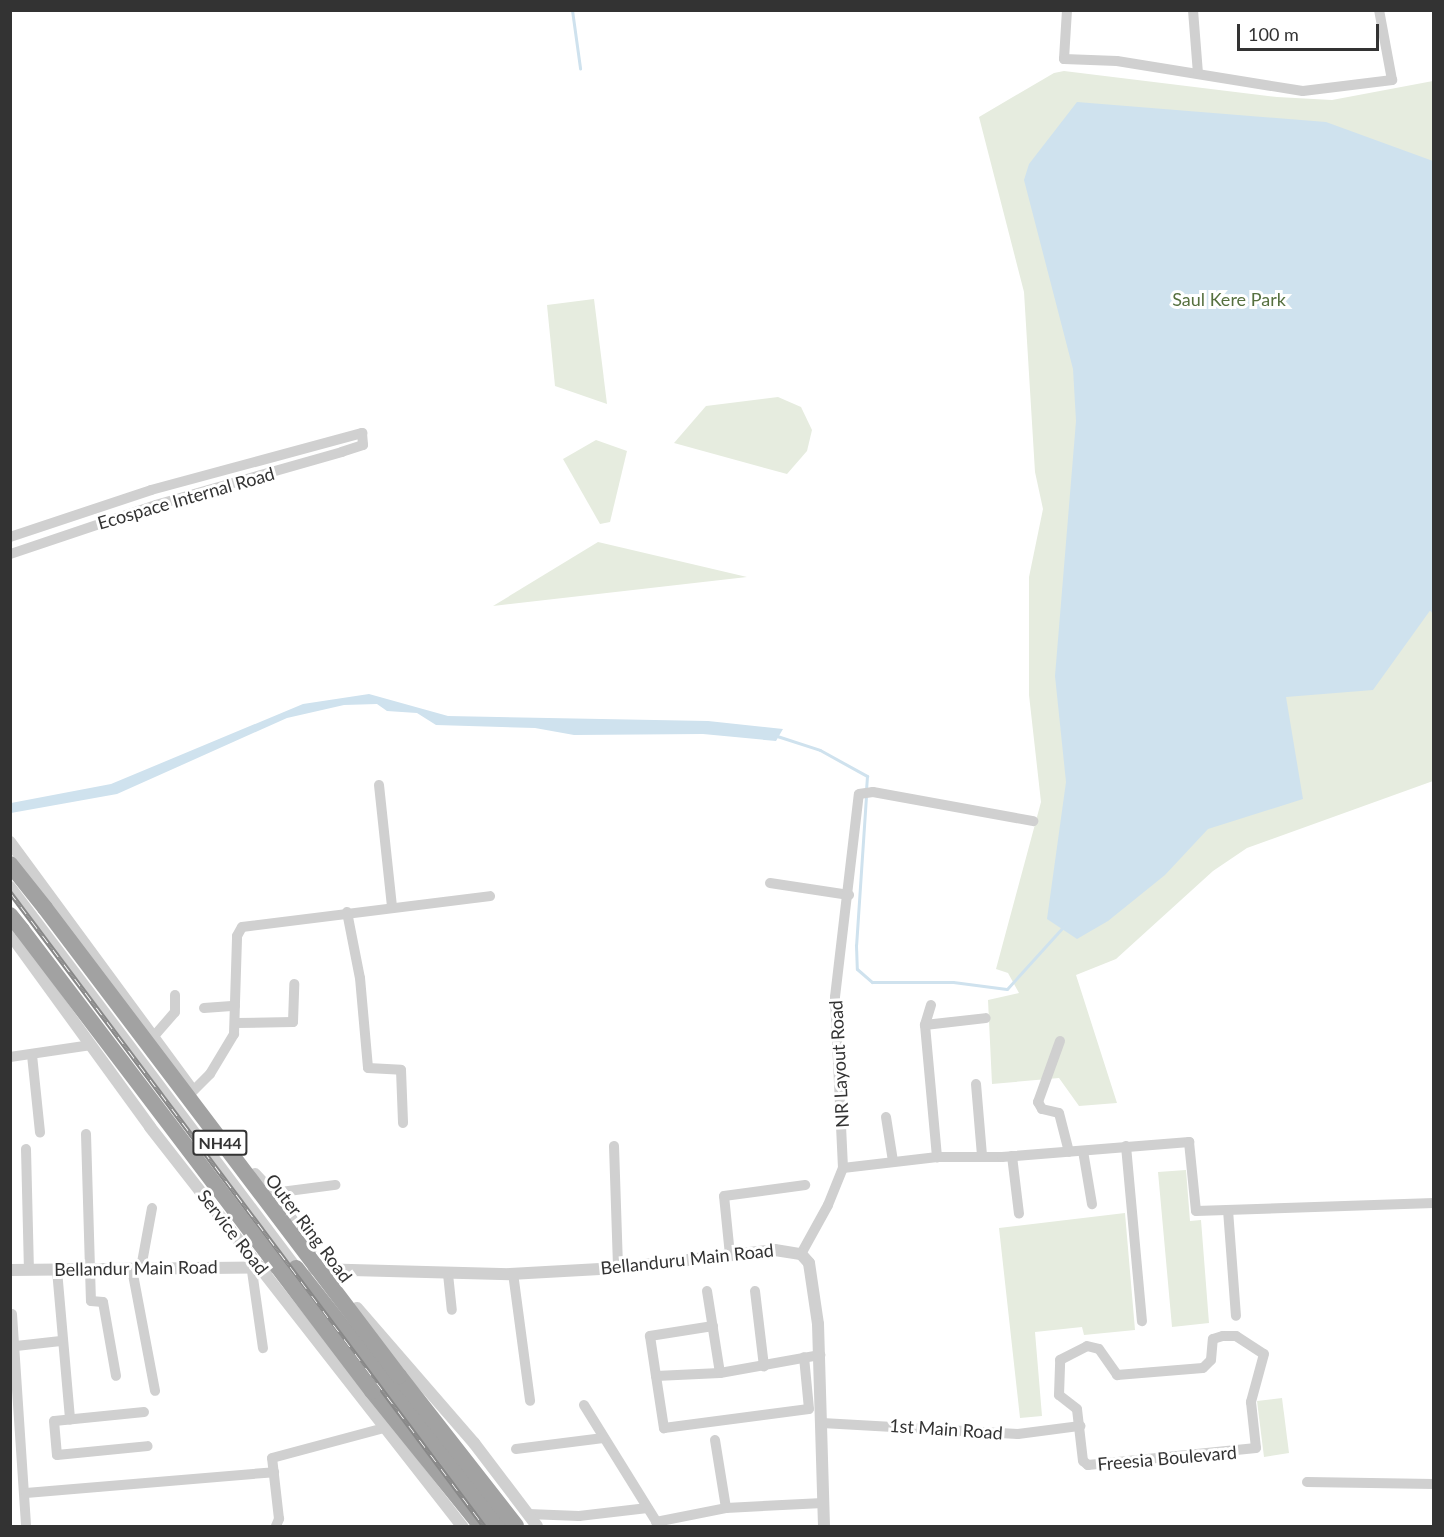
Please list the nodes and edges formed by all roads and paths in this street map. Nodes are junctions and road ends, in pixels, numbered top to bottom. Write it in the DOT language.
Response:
graph roads {
  1 [pos="1067,10"];
  2 [pos="1379,10"];
  3 [pos="1196,11"];
  4 [pos="1198,73"];
  5 [pos="340,441"];
  6 [pos="308,449"];
  7 [pos="342,452"];
  8 [pos="312,462"];
  9 [pos="220,471"];
  10 [pos="224,487"];
  11 [pos="115,501"];
  12 [pos="119,517"];
  13 [pos="10,537"];
  14 [pos="10,554"];
  15 [pos="379,785"];
  16 [pos="1033,821"];
  17 [pos="10,842"];
  18 [pos="10,864"];
  19 [pos="770,882"];
  20 [pos="10,887"];
  21 [pos="849,895"];
  22 [pos="490,896"];
  23 [pos="392,906"];
  24 [pos="347,912"];
  25 [pos="10,915"];
  26 [pos="16,932"];
  27 [pos="294,984"];
  28 [pos="175,995"];
  29 [pos="931,1005"];
  30 [pos="235,1006"];
  31 [pos="204,1008"];
  32 [pos="986,1018"];
  33 [pos="236,1023"];
  34 [pos="925,1025"];
  35 [pos="155,1035"];
  36 [pos="1060,1041"];
  37 [pos="91,1046"];
  38 [pos="32,1055"];
  39 [pos="10,1058"];
  40 [pos="976,1084"];
  41 [pos="193,1091"];
  42 [pos="886,1117"];
  43 [pos="404,1123"];
  44 [pos="40,1133"];
  45 [pos="86,1134"];
  46 [pos="614,1146"];
  47 [pos="1126,1146"];
  48 [pos="26,1149"];
  49 [pos="1083,1151"];
  50 [pos="1069,1152"];
  51 [pos="982,1156"];
  52 [pos="1012,1156"];
  53 [pos="938,1157"];
  54 [pos="893,1161"];
  55 [pos="843,1168"];
  56 [pos="334,1185"];
  57 [pos="805,1185"];
  58 [pos="273,1193"];
  59 [pos="243,1200"];
  60 [pos="208,1202"];
  61 [pos="1434,1203"];
  62 [pos="1092,1204"];
  63 [pos="152,1208"];
  64 [pos="1228,1210"];
  65 [pos="1019,1214"];
  66 [pos="801,1254"];
  67 [pos="730,1255"];
  68 [pos="255,1264"];
  69 [pos="296,1268"];
  70 [pos="618,1268"];
  71 [pos="89,1269"];
  72 [pos="137,1269"];
  73 [pos="326,1269"];
  74 [pos="10,1270"];
  75 [pos="29,1270"];
  76 [pos="57,1270"];
  77 [pos="448,1274"];
  78 [pos="513,1274"];
  79 [pos="707,1291"];
  80 [pos="755,1291"];
  81 [pos="452,1310"];
  82 [pos="12,1314"];
  83 [pos="1236,1316"];
  84 [pos="1142,1321"];
  85 [pos="713,1326"];
  86 [pos="61,1341"];
  87 [pos="16,1346"];
  88 [pos="263,1348"];
  89 [pos="820,1355"];
  90 [pos="804,1357"];
  91 [pos="764,1366"];
  92 [pos="720,1372"];
  93 [pos="116,1376"];
  94 [pos="656,1376"];
  95 [pos="155,1391"];
  96 [pos="15,1395"];
  97 [pos="530,1401"];
  98 [pos="584,1405"];
  99 [pos="144,1412"];
  100 [pos="70,1419"];
  101 [pos="822,1423"];
  102 [pos="1075,1427"];
  103 [pos="384,1428"];
  104 [pos="603,1438"];
  105 [pos="715,1440"];
  106 [pos="148,1446"];
  107 [pos="516,1449"];
  108 [pos="274,1472"];
  109 [pos="1307,1482"];
  110 [pos="1434,1484"];
  111 [pos="26,1493"];
  112 [pos="823,1503"];
  113 [pos="648,1508"];
  114 [pos="726,1508"];
  115 [pos="528,1514"];
  116 [pos="658,1524"];
  117 [pos="26,1527"];
  118 [pos="276,1527"];
  119 [pos="462,1527"];
  120 [pos="481,1527"];
  121 [pos="500,1527"];
  122 [pos="516,1527"];
  123 [pos="537,1527"];
  124 [pos="824,1527"];
  1 -- 4 [label="street"];
  2 -- 4 [label="street"];
  3 -- 4 [label="street"];
  5 -- 6 [label="street, Ecospace Internal Road"];
  5 -- 7 [label="street"];
  5 -- 7 [label="street, Ecospace Internal Road"];
  6 -- 8 [label="street"];
  6 -- 9 [label="street, Ecospace Internal Road"];
  7 -- 8 [label="street, Ecospace Internal Road"];
  8 -- 10 [label="street, Ecospace Internal Road"];
  9 -- 10 [label="street"];
  9 -- 11 [label="street, Ecospace Internal Road"];
  10 -- 12 [label="street, Ecospace Internal Road"];
  11 -- 12 [label="street"];
  11 -- 13 [label="street, Ecospace Internal Road"];
  12 -- 14 [label="street, Ecospace Internal Road"];
  15 -- 23 [label="street"];
  16 -- 21 [label="street, NR Layout Road"];
  17 -- 35 [label="street"];
  18 -- 122 [label="highway, Outer Ring Road / NH44, bridge"];
  19 -- 21 [label="street"];
  20 -- 59 [label="street"];
  21 -- 55 [label="street, NR Layout Road"];
  22 -- 23 [label="street"];
  23 -- 24 [label="street"];
  24 -- 30 [label="street"];
  24 -- 43 [label="street"];
  25 -- 26 [label="highway, NH44"];
  26 -- 37 [label="street, Service Road"];
  26 -- 120 [label="highway, NH44, bridge"];
  27 -- 33 [label="street"];
  28 -- 35 [label="street"];
  29 -- 34 [label="street"];
  30 -- 31 [label="street"];
  30 -- 33 [label="street"];
  32 -- 34 [label="street"];
  33 -- 41 [label="street"];
  34 -- 53 [label="street"];
  35 -- 41 [label="street"];
  36 -- 50 [label="street"];
  37 -- 38 [label="street"];
  37 -- 60 [label="street, Service Road"];
  38 -- 39 [label="street"];
  38 -- 44 [label="street"];
  40 -- 51 [label="street"];
  41 -- 58 [label="street"];
  42 -- 54 [label="street"];
  45 -- 71 [label="street"];
  46 -- 70 [label="street"];
  47 -- 49 [label="street"];
  47 -- 64 [label="street"];
  47 -- 84 [label="street"];
  48 -- 75 [label="street"];
  49 -- 50 [label="street"];
  49 -- 62 [label="street"];
  50 -- 52 [label="street"];
  51 -- 52 [label="street"];
  51 -- 53 [label="street"];
  52 -- 65 [label="street"];
  53 -- 54 [label="street"];
  54 -- 55 [label="street"];
  55 -- 66 [label="street, NR Layout Road"];
  56 -- 58 [label="street"];
  57 -- 67 [label="street"];
  58 -- 59 [label="street"];
  58 -- 73 [label="street"];
  59 -- 60 [label="street"];
  59 -- 69 [label="street"];
  60 -- 68 [label="street, Service Road"];
  61 -- 64 [label="street"];
  63 -- 72 [label="street"];
  64 -- 83 [label="street"];
  66 -- 67 [label="street, Bellanduru Main Road"];
  66 -- 89 [label="street"];
  67 -- 70 [label="street, Bellanduru Main Road"];
  68 -- 69 [label="street, Bellandur Main Road"];
  68 -- 72 [label="street, Bellandur Main Road"];
  68 -- 88 [label="street"];
  68 -- 103 [label="street, Service Road"];
  69 -- 73 [label="street, Bellanduru Main Road"];
  69 -- 121 [label="highway"];
  70 -- 78 [label="street, Bellanduru Main Road"];
  71 -- 72 [label="street, Bellandur Main Road"];
  71 -- 76 [label="street, Bellandur Main Road"];
  71 -- 93 [label="street"];
  72 -- 95 [label="street"];
  73 -- 77 [label="street, Bellanduru Main Road"];
  73 -- 115 [label="street"];
  74 -- 75 [label="street, Bellandur Main Road"];
  75 -- 76 [label="street, Bellandur Main Road"];
  76 -- 86 [label="street"];
  77 -- 78 [label="street, Bellanduru Main Road"];
  77 -- 81 [label="street"];
  78 -- 97 [label="street"];
  79 -- 85 [label="street"];
  80 -- 91 [label="street"];
  82 -- 87 [label="street"];
  85 -- 92 [label="street"];
  85 -- 94 [label="street"];
  86 -- 87 [label="street"];
  86 -- 100 [label="street"];
  87 -- 96 [label="street"];
  89 -- 90 [label="street"];
  89 -- 101 [label="street"];
  90 -- 91 [label="street"];
  90 -- 94 [label="street"];
  91 -- 92 [label="street"];
  92 -- 94 [label="street"];
  96 -- 111 [label="street"];
  98 -- 104 [label="street"];
  99 -- 100 [label="street"];
  100 -- 106 [label="street"];
  101 -- 102 [label="street, 1st Main Road"];
  101 -- 112 [label="street"];
  102 -- 102 [label="street, Freesia Boulevard"];
  103 -- 108 [label="street"];
  103 -- 119 [label="street, Service Road"];
  104 -- 107 [label="street"];
  104 -- 113 [label="street"];
  105 -- 114 [label="street"];
  108 -- 111 [label="street"];
  108 -- 118 [label="street"];
  109 -- 110 [label="street"];
  111 -- 117 [label="street"];
  112 -- 114 [label="street"];
  112 -- 124 [label="street"];
  113 -- 115 [label="street"];
  113 -- 116 [label="street"];
  114 -- 116 [label="street"];
  115 -- 123 [label="street"];
}
